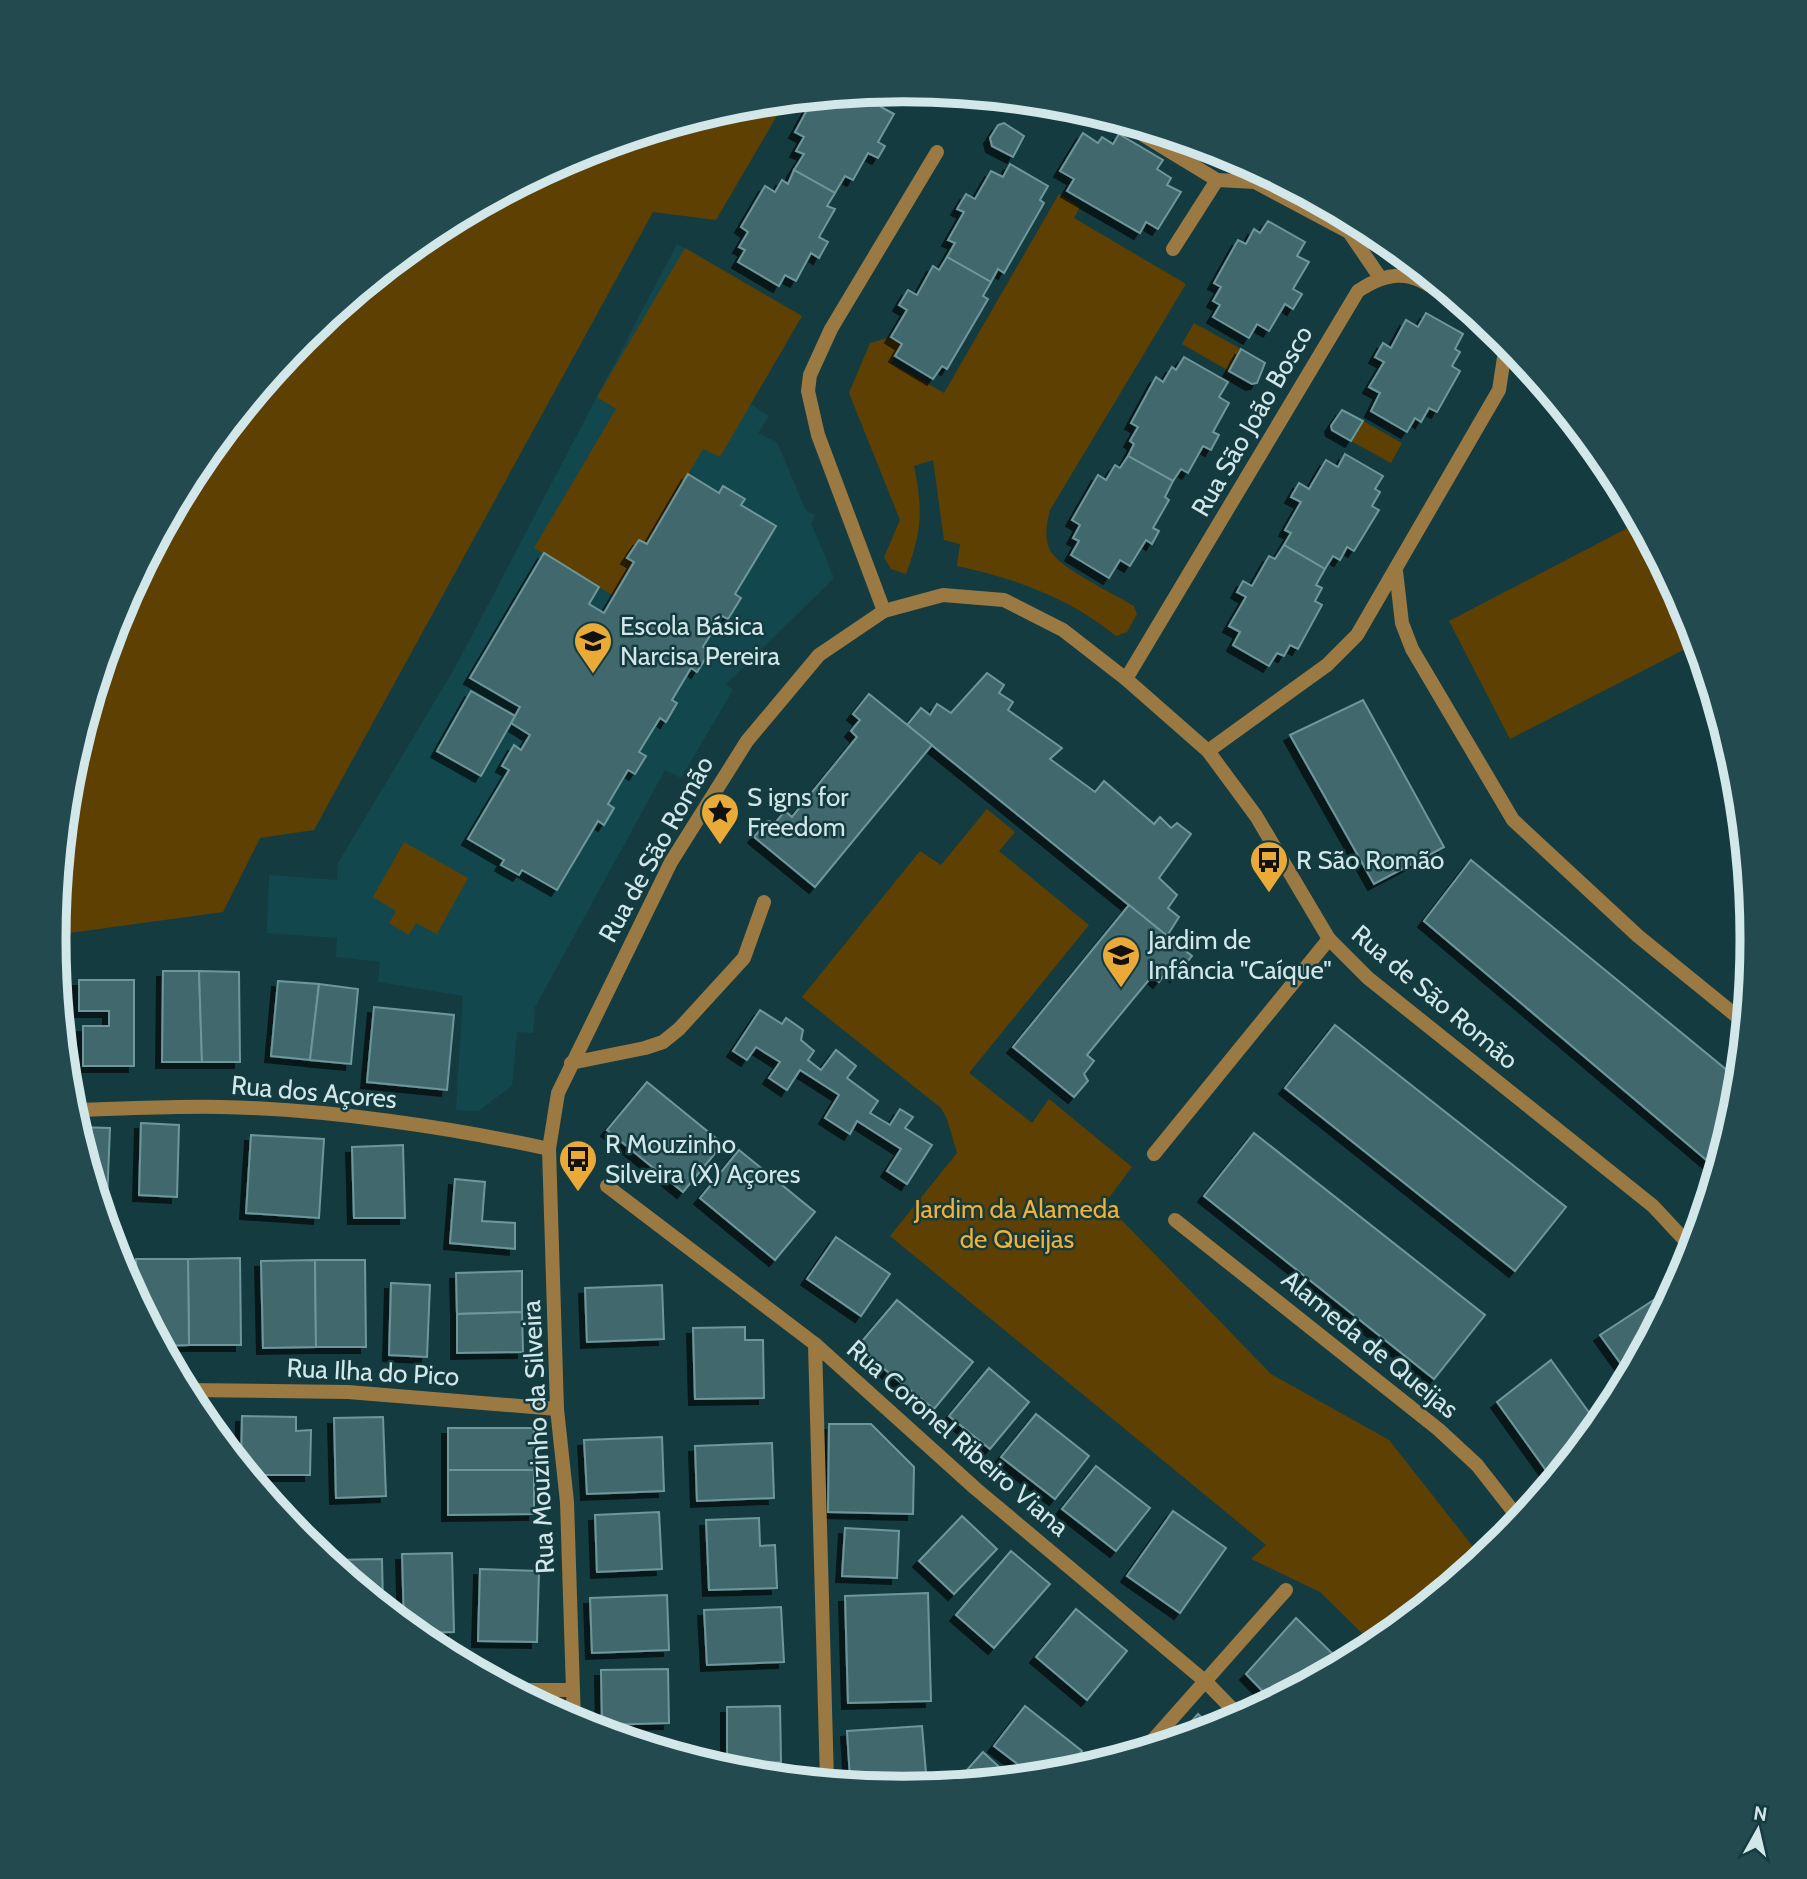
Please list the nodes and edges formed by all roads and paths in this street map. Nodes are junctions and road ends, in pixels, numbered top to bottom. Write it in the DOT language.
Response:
graph roads {
  1 [pos="1153,141"];
  2 [pos="937,152"];
  3 [pos="1217,180"];
  4 [pos="1173,249"];
  5 [pos="1379,276"];
  6 [pos="1423,283"];
  7 [pos="1504,357"];
  8 [pos="1396,571"];
  9 [pos="884,611"];
  10 [pos="1126,678"];
  11 [pos="1208,751"];
  12 [pos="764,902"];
  13 [pos="1329,939"];
  14 [pos="1737,1016"];
  15 [pos="571,1063"];
  16 [pos="85,1110"];
  17 [pos="549,1149"];
  18 [pos="1154,1154"];
  19 [pos="607,1186"];
  20 [pos="1175,1220"];
  21 [pos="1685,1240"];
  22 [pos="815,1345"];
  23 [pos="199,1390"];
  24 [pos="557,1409"];
  25 [pos="1513,1512"];
  26 [pos="1286,1590"];
  27 [pos="1206,1682"];
  28 [pos="533,1690"];
  29 [pos="571,1690"];
  30 [pos="573,1709"];
  31 [pos="1232,1709"];
  32 [pos="1156,1737"];
  33 [pos="827,1773"];
  1 -- 3 [label="street"];
  2 -- 9 [label="street"];
  3 -- 4 [label="street"];
  3 -- 5 [label="street"];
  5 -- 6 [label="street"];
  5 -- 10 [label="street, Rua São João Bosco"];
  7 -- 8 [label="street"];
  8 -- 11 [label="street"];
  8 -- 14 [label="street"];
  9 -- 10 [label="street, Rua de São Romão"];
  9 -- 15 [label="street, Rua de São Romão"];
  10 -- 11 [label="street, Rua de São Romão"];
  11 -- 13 [label="street, Rua de São Romão"];
  12 -- 15 [label="street"];
  13 -- 18 [label="street"];
  13 -- 21 [label="street, Rua de São Romão"];
  15 -- 17 [label="street, Rua de São Romão"];
  16 -- 17 [label="street, Rua dos Açores"];
  17 -- 24 [label="street, Rua Mouzinho da Silveira"];
  19 -- 22 [label="street"];
  20 -- 25 [label="street, Alameda de Queijas"];
  22 -- 27 [label="street, Rua Coronel Ribeiro Viana"];
  22 -- 33 [label="street, Rua Coronel Ribeiro Viana"];
  23 -- 24 [label="street, Rua Ilha do Pico"];
  24 -- 29 [label="street, Rua Mouzinho da Silveira"];
  26 -- 27 [label="street"];
  27 -- 31 [label="street, Rua Coronel Ribeiro Viana"];
  27 -- 32 [label="street"];
  28 -- 29 [label="street"];
  29 -- 30 [label="street, Rua Mouzinho da Silveira"];
}
